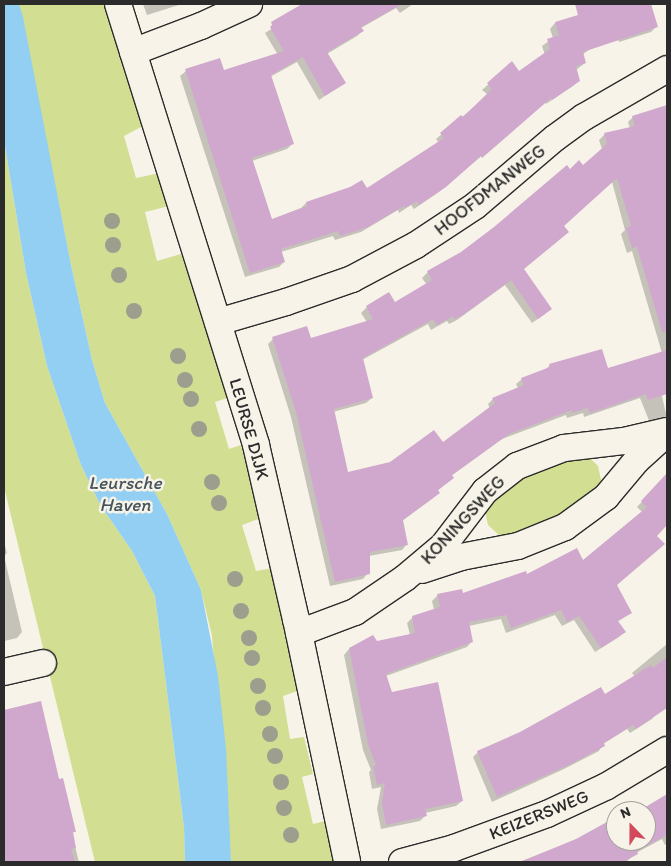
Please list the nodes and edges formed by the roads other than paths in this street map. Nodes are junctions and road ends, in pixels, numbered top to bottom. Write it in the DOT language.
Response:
graph roads {
  1 [pos="118,4"];
  2 [pos="249,4"];
  3 [pos="133,52"];
  4 [pos="667,69"];
  5 [pos="218,322"];
  6 [pos="667,432"];
  7 [pos="406,578"];
  8 [pos="299,632"];
  9 [pos="43,663"];
  10 [pos="4,672"];
  11 [pos="667,750"];
  12 [pos="347,862"];
  13 [pos="402,862"];
  1 -- 3 [label="street, LEURSE DIJK"];
  2 -- 3 [label="street"];
  3 -- 5 [label="street, LEURSE DIJK"];
  4 -- 5 [label="street, HOOFDMANWEG"];
  5 -- 8 [label="street, LEURSE DIJK"];
  6 -- 7 [label="street, KONINGSWEG"];
  6 -- 7 [label="street, KONINGSWEG"];
  7 -- 8 [label="street, KONINGSWEG"];
  8 -- 12 [label="street, LEURSE DIJK"];
  9 -- 10 [label="street"];
  11 -- 13 [label="street, KEIZERSWEG"];
}
